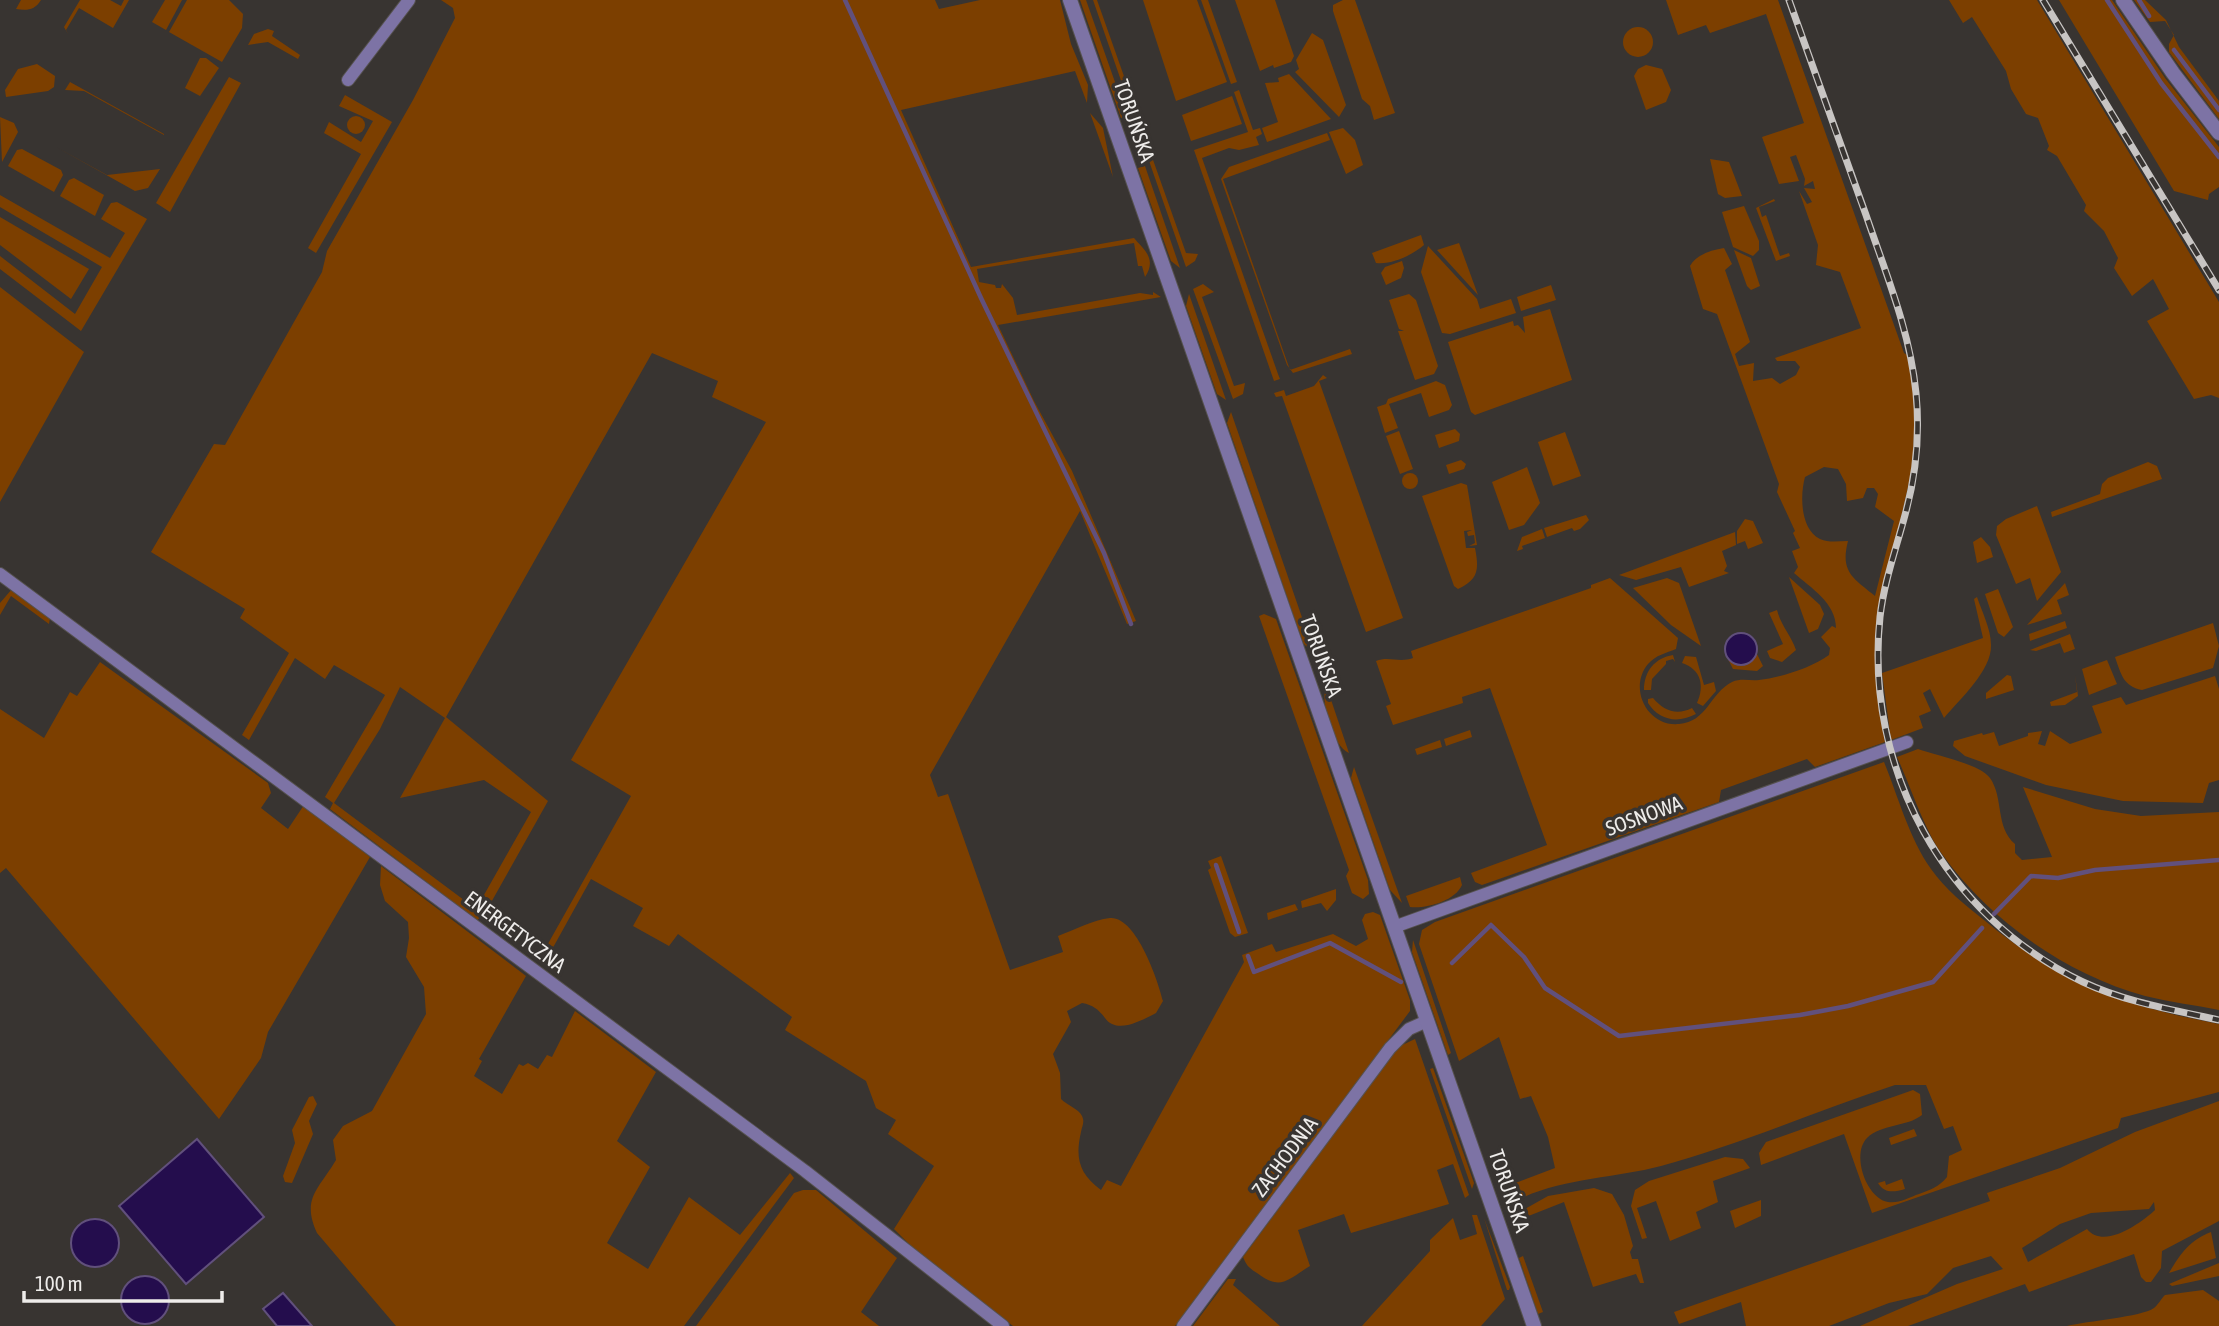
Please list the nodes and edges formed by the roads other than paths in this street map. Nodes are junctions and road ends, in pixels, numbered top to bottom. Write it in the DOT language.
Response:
graph roads {
  1 [pos="409,0"];
  2 [pos="1070,0"];
  3 [pos="2123,0"];
  4 [pos="348,80"];
  5 [pos="2219,133"];
  6 [pos="0,574"];
  7 [pos="1907,742"];
  8 [pos="1394,927"];
  9 [pos="1427,1021"];
  10 [pos="1003,1326"];
  11 [pos="1183,1326"];
  12 [pos="1534,1326"];
  1 -- 4 [label="street"];
  2 -- 8 [label="street, TORUŃSKA"];
  3 -- 5 [label="street"];
  6 -- 10 [label="street, ENERGETYCZNA"];
  7 -- 8 [label="street, SOSNOWA"];
  8 -- 9 [label="street, TORUŃSKA"];
  9 -- 11 [label="street, ZACHODNIA"];
  9 -- 12 [label="street, TORUŃSKA"];
}
